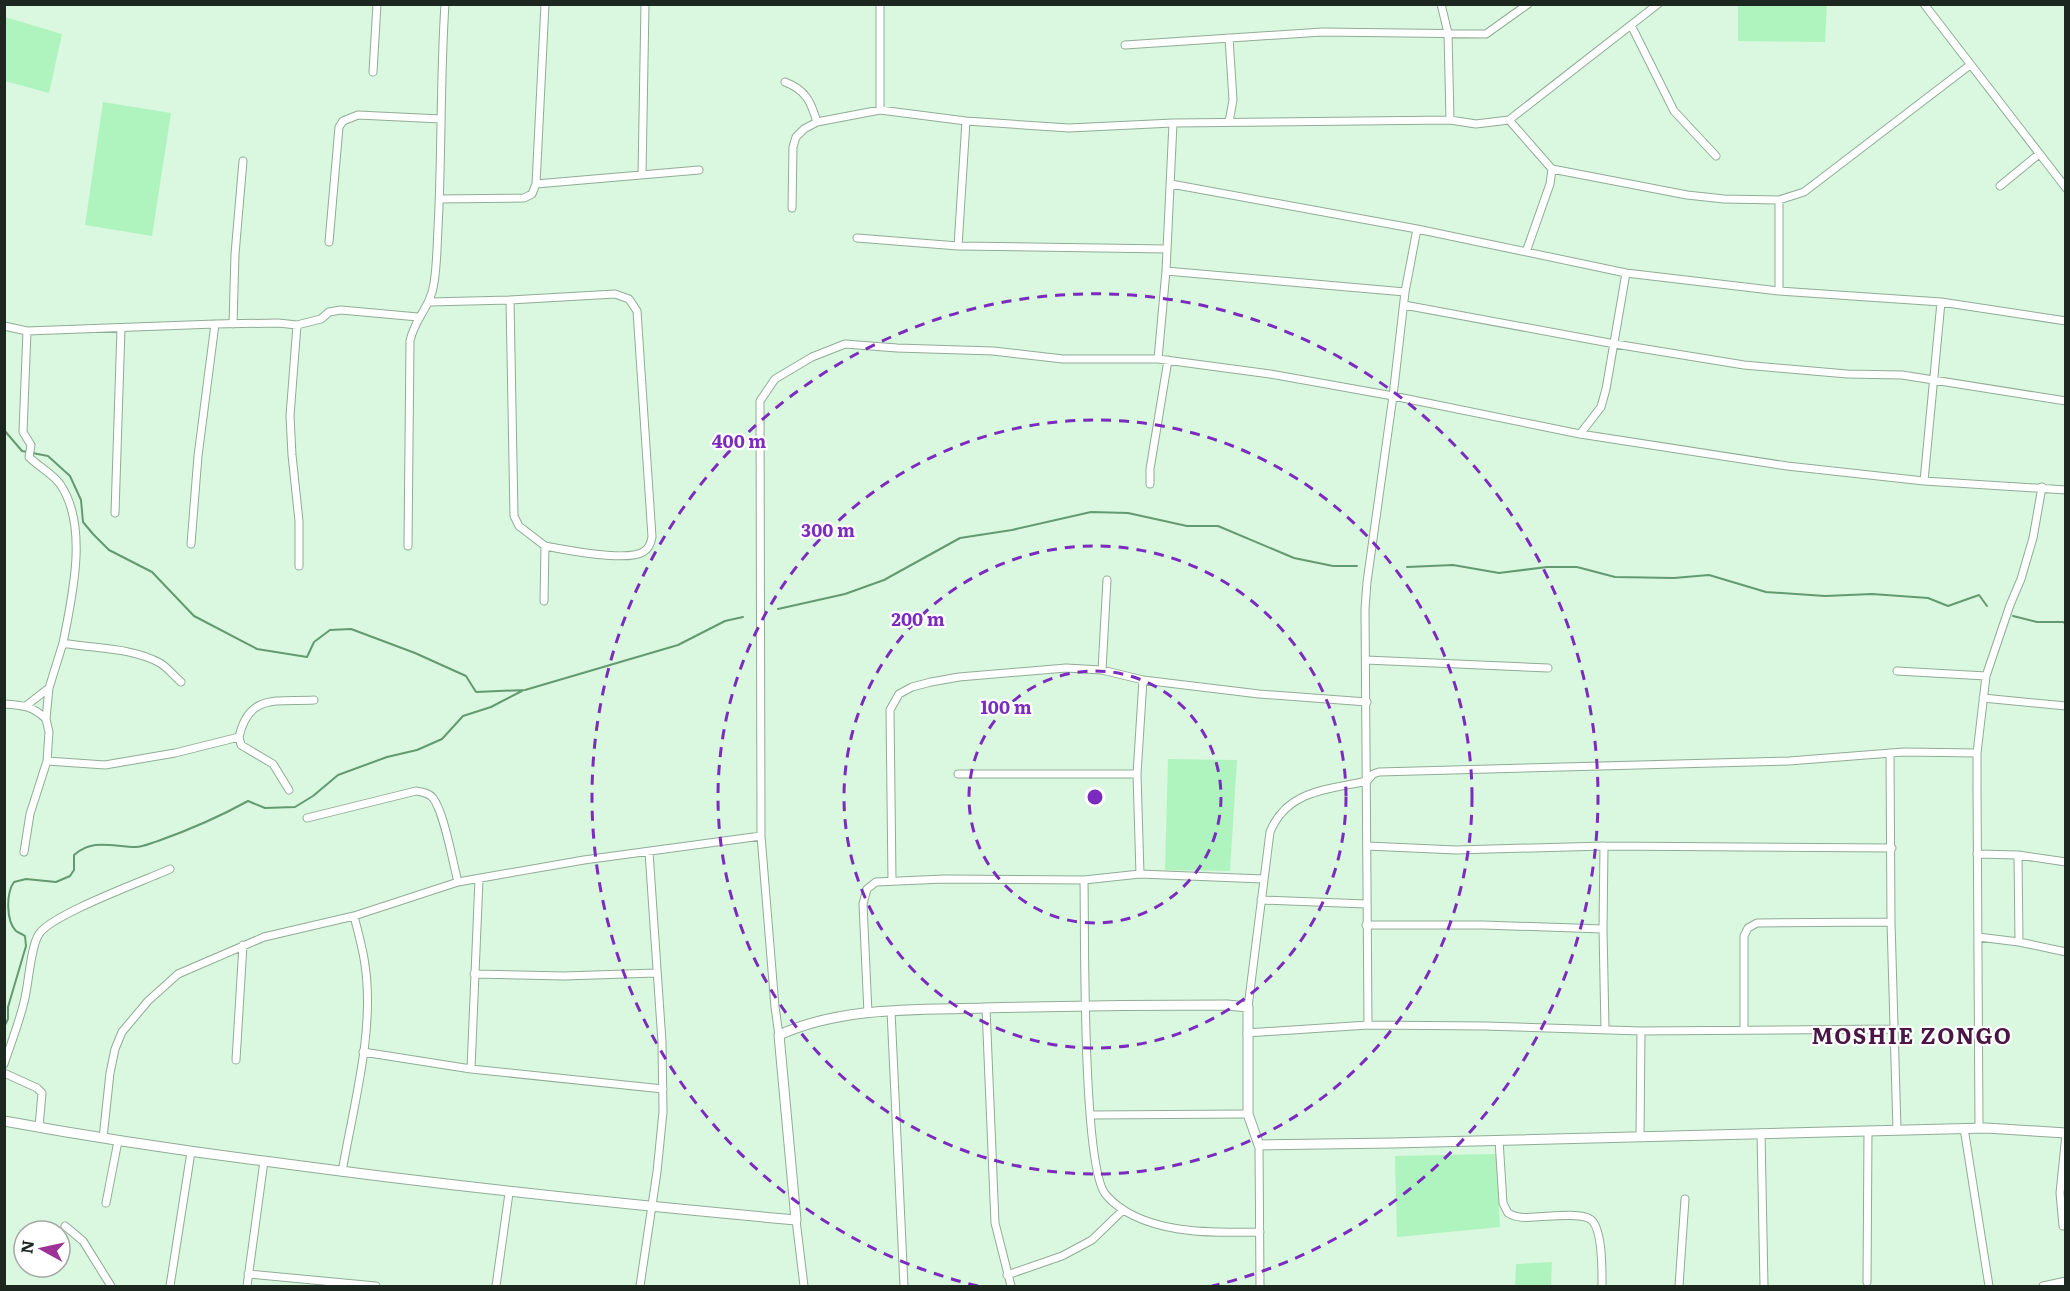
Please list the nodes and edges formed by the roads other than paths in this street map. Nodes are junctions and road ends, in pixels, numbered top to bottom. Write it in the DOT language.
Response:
graph roads {
  1 [pos="377,4"];
  2 [pos="445,4"];
  3 [pos="545,4"];
  4 [pos="645,4"];
  5 [pos="880,4"];
  6 [pos="1441,4"];
  7 [pos="1528,4"];
  8 [pos="1658,4"];
  9 [pos="1924,4"];
  10 [pos="1631,25"];
  11 [pos="1448,33"];
  12 [pos="1229,38"];
  13 [pos="1125,45"];
  14 [pos="1970,65"];
  15 [pos="373,72"];
  16 [pos="785,82"];
  17 [pos="880,110"];
  18 [pos="441,119"];
  19 [pos="1450,120"];
  20 [pos="1509,120"];
  21 [pos="966,121"];
  22 [pos="817,122"];
  23 [pos="1229,122"];
  24 [pos="1173,123"];
  25 [pos="2039,154"];
  26 [pos="1716,156"];
  27 [pos="243,161"];
  28 [pos="1552,169"];
  29 [pos="699,170"];
  30 [pos="642,175"];
  31 [pos="536,184"];
  32 [pos="1171,184"];
  33 [pos="2000,186"];
  34 [pos="2066,188"];
  35 [pos="440,199"];
  36 [pos="1779,200"];
  37 [pos="792,208"];
  38 [pos="1417,229"];
  39 [pos="857,238"];
  40 [pos="329,242"];
  41 [pos="958,246"];
  42 [pos="1167,249"];
  43 [pos="1527,252"];
  44 [pos="1166,271"];
  45 [pos="1626,273"];
  46 [pos="1779,291"];
  47 [pos="1405,292"];
  48 [pos="510,300"];
  49 [pos="430,302"];
  50 [pos="1941,302"];
  51 [pos="1404,305"];
  52 [pos="418,318"];
  53 [pos="2066,321"];
  54 [pos="215,324"];
  55 [pos="233,324"];
  56 [pos="297,325"];
  57 [pos="4,326"];
  58 [pos="121,327"];
  59 [pos="27,331"];
  60 [pos="1615,344"];
  61 [pos="1158,359"];
  62 [pos="1168,360"];
  63 [pos="1932,380"];
  64 [pos="1393,396"];
  65 [pos="2066,401"];
  66 [pos="1580,434"];
  67 [pos="1924,481"];
  68 [pos="1149,484"];
  69 [pos="2042,488"];
  70 [pos="2066,490"];
  71 [pos="115,513"];
  72 [pos="191,544"];
  73 [pos="408,546"];
  74 [pos="545,546"];
  75 [pos="299,566"];
  76 [pos="1107,580"];
  77 [pos="544,601"];
  78 [pos="63,643"];
  79 [pos="1366,660"];
  80 [pos="1548,668"];
  81 [pos="1102,670"];
  82 [pos="1897,671"];
  83 [pos="1986,676"];
  84 [pos="1143,680"];
  85 [pos="181,682"];
  86 [pos="49,688"];
  87 [pos="1983,698"];
  88 [pos="314,700"];
  89 [pos="1367,702"];
  90 [pos="4,704"];
  91 [pos="27,705"];
  92 [pos="2066,706"];
  93 [pos="46,719"];
  94 [pos="239,737"];
  95 [pos="1890,753"];
  96 [pos="1977,753"];
  97 [pos="47,761"];
  98 [pos="958,774"];
  99 [pos="1137,774"];
  100 [pos="1367,781"];
  101 [pos="289,790"];
  102 [pos="308,818"];
  103 [pos="761,836"];
  104 [pos="1367,846"];
  105 [pos="1604,846"];
  106 [pos="1892,848"];
  107 [pos="24,852"];
  108 [pos="649,852"];
  109 [pos="1977,854"];
  110 [pos="2019,855"];
  111 [pos="2066,862"];
  112 [pos="170,870"];
  113 [pos="1140,874"];
  114 [pos="479,879"];
  115 [pos="1263,879"];
  116 [pos="1084,880"];
  117 [pos="892,881"];
  118 [pos="458,882"];
  119 [pos="1261,900"];
  120 [pos="1366,904"];
  121 [pos="354,916"];
  122 [pos="1891,922"];
  123 [pos="1366,925"];
  124 [pos="1603,929"];
  125 [pos="1978,937"];
  126 [pos="2019,942"];
  127 [pos="243,945"];
  128 [pos="2066,952"];
  129 [pos="656,973"];
  130 [pos="474,974"];
  131 [pos="1086,1005"];
  132 [pos="1248,1007"];
  133 [pos="986,1008"];
  134 [pos="891,1011"];
  135 [pos="868,1013"];
  136 [pos="1368,1025"];
  137 [pos="1605,1029"];
  138 [pos="1744,1029"];
  139 [pos="1894,1029"];
  140 [pos="1247,1032"];
  141 [pos="1641,1032"];
  142 [pos="779,1035"];
  143 [pos="363,1052"];
  144 [pos="236,1060"];
  145 [pos="4,1064"];
  146 [pos="471,1069"];
  147 [pos="4,1073"];
  148 [pos="663,1089"];
  149 [pos="1090,1114"];
  150 [pos="1248,1114"];
  151 [pos="4,1121"];
  152 [pos="39,1127"];
  153 [pos="1964,1128"];
  154 [pos="1979,1128"];
  155 [pos="1897,1130"];
  156 [pos="1868,1131"];
  157 [pos="1761,1134"];
  158 [pos="2066,1134"];
  159 [pos="1640,1137"];
  160 [pos="103,1138"];
  161 [pos="1499,1140"];
  162 [pos="118,1141"];
  163 [pos="1259,1145"];
  164 [pos="191,1152"];
  165 [pos="264,1161"];
  166 [pos="342,1172"];
  167 [pos="509,1193"];
  168 [pos="1685,1199"];
  169 [pos="106,1203"];
  170 [pos="652,1207"];
  171 [pos="1123,1210"];
  172 [pos="796,1220"];
  173 [pos="2063,1226"];
  174 [pos="72,1232"];
  175 [pos="1260,1232"];
  176 [pos="248,1274"];
  177 [pos="1007,1275"];
  178 [pos="2066,1281"];
  179 [pos="1867,1282"];
  180 [pos="111,1287"];
  181 [pos="170,1287"];
  182 [pos="248,1287"];
  183 [pos="376,1287"];
  184 [pos="496,1287"];
  185 [pos="640,1287"];
  186 [pos="804,1287"];
  187 [pos="904,1287"];
  188 [pos="1011,1287"];
  189 [pos="1260,1287"];
  190 [pos="1602,1287"];
  191 [pos="1679,1287"];
  192 [pos="1764,1287"];
  193 [pos="1989,1287"];
  194 [pos="2043,1287"];
  1 -- 15 [label="street"];
  2 -- 18 [label="street"];
  3 -- 31 [label="street"];
  4 -- 30 [label="street"];
  5 -- 17 [label="street"];
  6 -- 11 [label="street"];
  7 -- 11 [label="street"];
  8 -- 10 [label="street"];
  9 -- 14 [label="street"];
  10 -- 20 [label="street"];
  10 -- 26 [label="street"];
  11 -- 12 [label="street"];
  11 -- 19 [label="street"];
  12 -- 13 [label="street"];
  12 -- 23 [label="street"];
  14 -- 25 [label="street"];
  14 -- 36 [label="street"];
  16 -- 22 [label="street"];
  17 -- 21 [label="street"];
  17 -- 22 [label="street"];
  18 -- 35 [label="street"];
  18 -- 40 [label="street"];
  19 -- 20 [label="street"];
  19 -- 23 [label="street"];
  20 -- 28 [label="street"];
  21 -- 24 [label="street"];
  21 -- 41 [label="street"];
  22 -- 37 [label="street"];
  23 -- 24 [label="street"];
  24 -- 32 [label="street"];
  25 -- 33 [label="street"];
  25 -- 34 [label="street"];
  27 -- 55 [label="street"];
  28 -- 36 [label="street"];
  28 -- 43 [label="street"];
  29 -- 30 [label="street"];
  30 -- 31 [label="street"];
  31 -- 35 [label="street"];
  32 -- 38 [label="street"];
  32 -- 42 [label="street"];
  35 -- 49 [label="street"];
  36 -- 46 [label="street"];
  38 -- 43 [label="street"];
  38 -- 47 [label="street"];
  39 -- 41 [label="street"];
  41 -- 42 [label="street"];
  42 -- 44 [label="street"];
  43 -- 45 [label="street"];
  44 -- 47 [label="street"];
  44 -- 61 [label="street"];
  45 -- 46 [label="street"];
  45 -- 60 [label="street"];
  46 -- 50 [label="street"];
  47 -- 51 [label="street"];
  48 -- 49 [label="street"];
  48 -- 74 [label="street"];
  48 -- 74 [label="street"];
  49 -- 52 [label="street"];
  50 -- 53 [label="street"];
  50 -- 63 [label="street"];
  51 -- 60 [label="street"];
  51 -- 64 [label="street"];
  52 -- 56 [label="street"];
  52 -- 73 [label="street"];
  54 -- 55 [label="street"];
  54 -- 58 [label="street"];
  54 -- 72 [label="street"];
  55 -- 56 [label="street"];
  56 -- 75 [label="street"];
  57 -- 59 [label="street"];
  58 -- 59 [label="street"];
  58 -- 71 [label="street"];
  59 -- 78 [label="street"];
  60 -- 63 [label="street"];
  60 -- 66 [label="street"];
  61 -- 62 [label="street"];
  61 -- 103 [label="street"];
  62 -- 64 [label="street"];
  62 -- 68 [label="street"];
  63 -- 65 [label="street"];
  63 -- 67 [label="street"];
  64 -- 66 [label="street"];
  64 -- 79 [label="street"];
  66 -- 67 [label="street"];
  67 -- 69 [label="street"];
  69 -- 70 [label="street"];
  69 -- 83 [label="street"];
  74 -- 77 [label="street"];
  76 -- 81 [label="street"];
  78 -- 85 [label="street"];
  78 -- 86 [label="street"];
  79 -- 80 [label="street"];
  79 -- 89 [label="street"];
  81 -- 84 [label="street"];
  81 -- 117 [label="street"];
  82 -- 83 [label="street"];
  83 -- 87 [label="street"];
  84 -- 89 [label="street"];
  84 -- 99 [label="street"];
  86 -- 91 [label="street"];
  86 -- 93 [label="street"];
  87 -- 92 [label="street"];
  87 -- 96 [label="street"];
  88 -- 94 [label="street"];
  89 -- 100 [label="street"];
  90 -- 91 [label="street"];
  91 -- 93 [label="street"];
  93 -- 97 [label="street"];
  94 -- 97 [label="street"];
  94 -- 101 [label="street"];
  95 -- 96 [label="street"];
  95 -- 100 [label="street"];
  95 -- 106 [label="street"];
  96 -- 109 [label="street"];
  97 -- 107 [label="street"];
  98 -- 99 [label="street"];
  99 -- 113 [label="street"];
  100 -- 104 [label="street"];
  100 -- 115 [label="street"];
  102 -- 118 [label="street"];
  103 -- 108 [label="street"];
  103 -- 142 [label="street"];
  104 -- 105 [label="street"];
  104 -- 120 [label="street"];
  105 -- 106 [label="street"];
  105 -- 124 [label="street"];
  106 -- 122 [label="street"];
  108 -- 114 [label="street"];
  108 -- 129 [label="street"];
  109 -- 110 [label="street"];
  109 -- 125 [label="street"];
  110 -- 111 [label="street"];
  110 -- 126 [label="street"];
  112 -- 145 [label="street"];
  113 -- 115 [label="street"];
  113 -- 116 [label="street"];
  114 -- 118 [label="street"];
  114 -- 130 [label="street"];
  115 -- 119 [label="street"];
  116 -- 117 [label="street"];
  116 -- 131 [label="street"];
  117 -- 135 [label="street"];
  118 -- 121 [label="street"];
  119 -- 120 [label="street"];
  119 -- 132 [label="street"];
  120 -- 123 [label="street"];
  121 -- 127 [label="street"];
  121 -- 143 [label="street"];
  122 -- 138 [label="street"];
  122 -- 139 [label="street"];
  123 -- 124 [label="street"];
  123 -- 136 [label="street"];
  124 -- 137 [label="street"];
  125 -- 126 [label="street"];
  125 -- 154 [label="street"];
  126 -- 128 [label="street"];
  127 -- 144 [label="street"];
  127 -- 160 [label="street"];
  129 -- 130 [label="street"];
  129 -- 148 [label="street"];
  130 -- 146 [label="street"];
  131 -- 132 [label="street"];
  131 -- 133 [label="street"];
  131 -- 149 [label="street"];
  132 -- 140 [label="street"];
  133 -- 134 [label="street"];
  133 -- 177 [label="street"];
  134 -- 135 [label="street"];
  134 -- 187 [label="street"];
  135 -- 142 [label="street"];
  136 -- 137 [label="street"];
  136 -- 140 [label="street"];
  137 -- 141 [label="street"];
  138 -- 139 [label="street"];
  138 -- 141 [label="street"];
  139 -- 155 [label="street"];
  140 -- 150 [label="street"];
  141 -- 159 [label="street"];
  142 -- 172 [label="street"];
  143 -- 146 [label="street"];
  143 -- 166 [label="street"];
  146 -- 148 [label="street"];
  147 -- 152 [label="street"];
  148 -- 170 [label="street"];
  149 -- 150 [label="street"];
  149 -- 171 [label="street"];
  150 -- 163 [label="street"];
  151 -- 152 [label="street"];
  152 -- 160 [label="street"];
  153 -- 154 [label="street"];
  153 -- 155 [label="street"];
  153 -- 193 [label="street"];
  154 -- 158 [label="street"];
  155 -- 156 [label="street"];
  156 -- 157 [label="street"];
  156 -- 179 [label="street"];
  157 -- 159 [label="street"];
  157 -- 192 [label="street"];
  158 -- 173 [label="street"];
  159 -- 161 [label="street"];
  160 -- 162 [label="street"];
  161 -- 163 [label="street"];
  161 -- 190 [label="street"];
  162 -- 164 [label="street"];
  162 -- 169 [label="street"];
  163 -- 175 [label="street"];
  164 -- 165 [label="street"];
  164 -- 181 [label="street"];
  165 -- 166 [label="street"];
  165 -- 176 [label="street"];
  166 -- 167 [label="street"];
  167 -- 170 [label="street"];
  167 -- 184 [label="street"];
  168 -- 191 [label="street"];
  170 -- 172 [label="street"];
  170 -- 185 [label="street"];
  171 -- 175 [label="street"];
  171 -- 177 [label="street"];
  172 -- 186 [label="street"];
  174 -- 180 [label="street"];
  175 -- 189 [label="street"];
  176 -- 182 [label="street"];
  176 -- 183 [label="street"];
  177 -- 188 [label="street"];
  178 -- 194 [label="street"];
}
